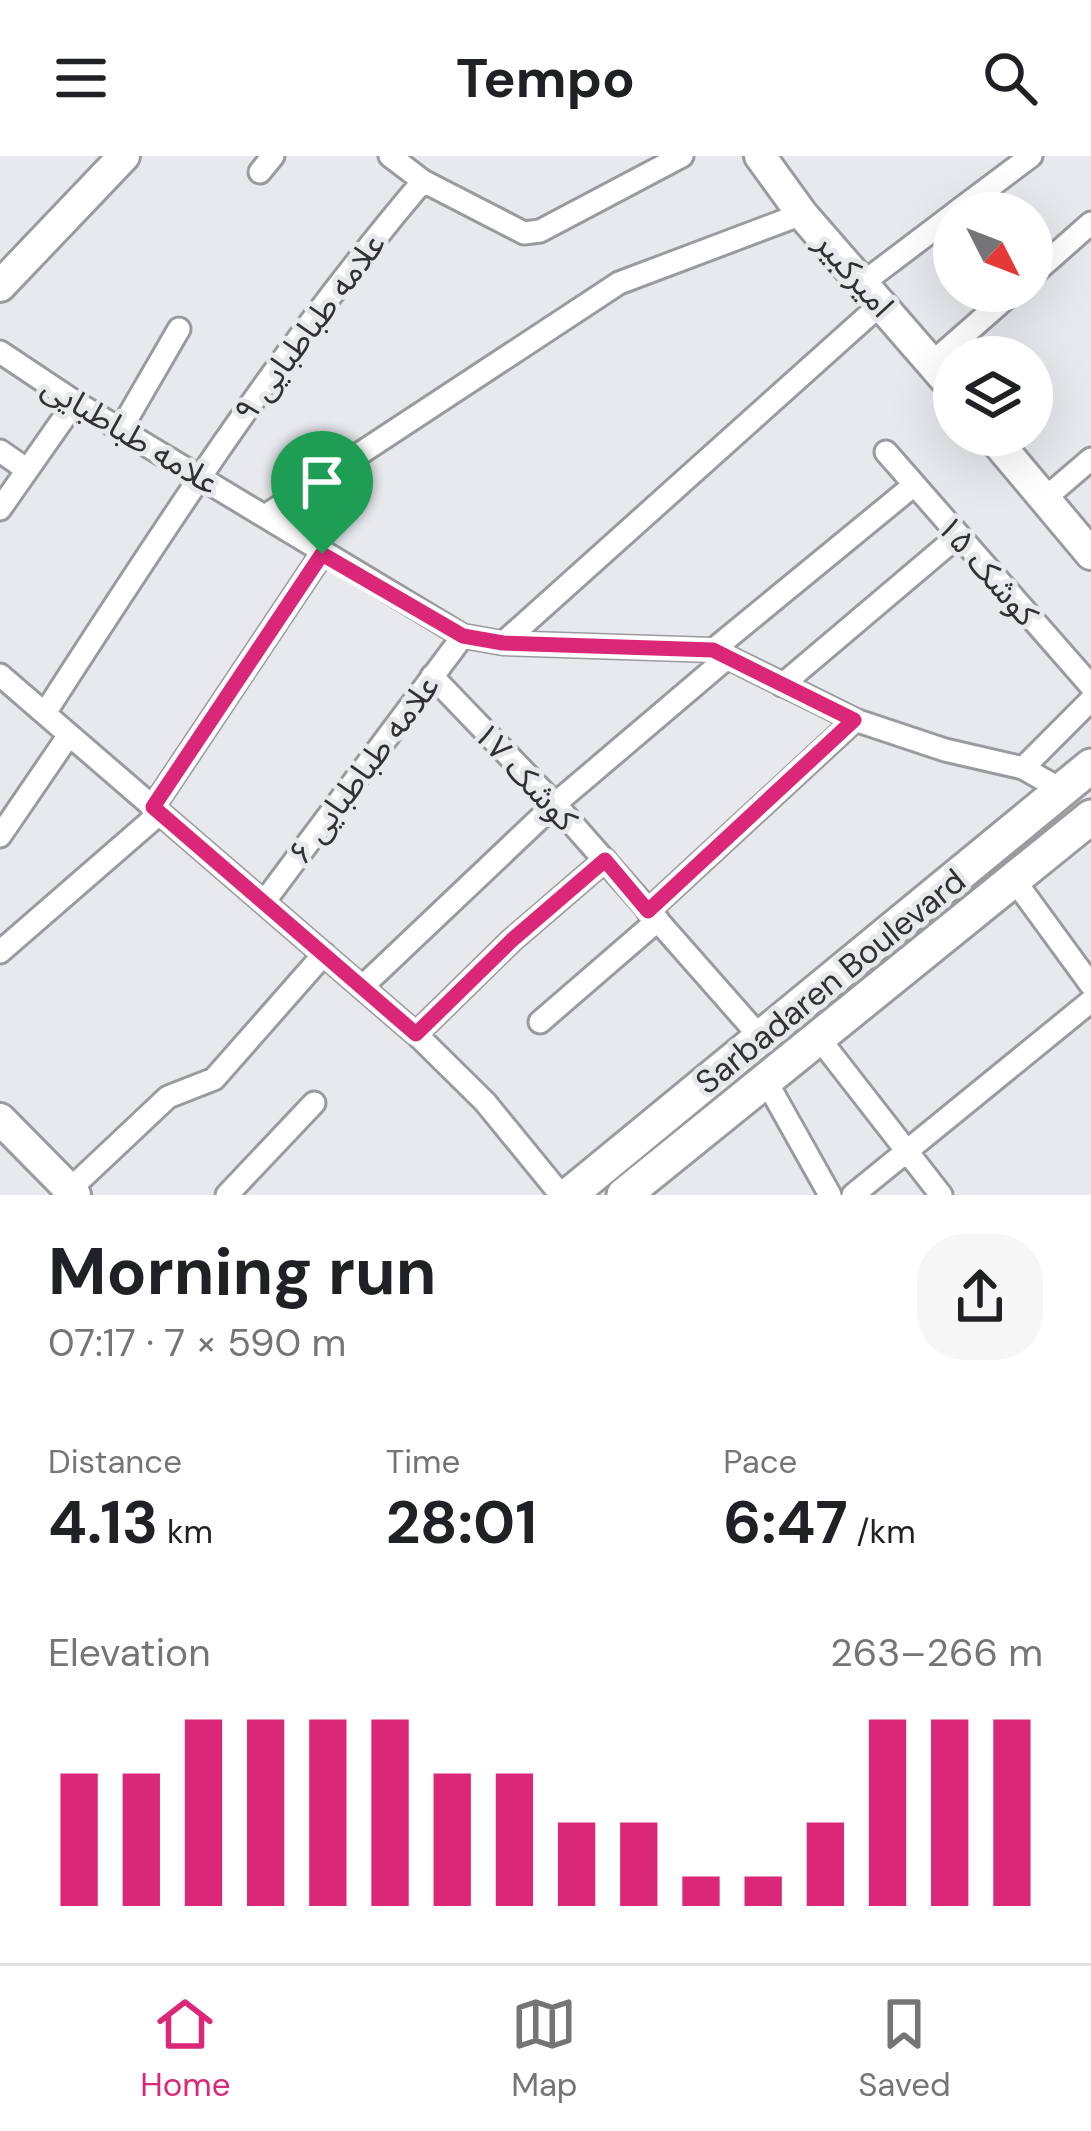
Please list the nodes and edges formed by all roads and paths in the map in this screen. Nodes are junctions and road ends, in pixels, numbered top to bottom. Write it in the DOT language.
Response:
graph roads {
  1 [pos="124,156"];
  2 [pos="390,156"];
  3 [pos="682,156"];
  4 [pos="1031,156"];
  5 [pos="762,157"];
  6 [pos="421,170"];
  7 [pos="983,192"];
  8 [pos="802,214"];
  9 [pos="1091,223"];
  10 [pos="933,234"];
  11 [pos="1053,256"];
  12 [pos="0,286"];
  13 [pos="872,293"];
  14 [pos="990,312"];
  15 [pos="179,329"];
  16 [pos="963,336"];
  17 [pos="0,352"];
  18 [pos="933,362"];
  19 [pos="75,403"];
  20 [pos="121,428"];
  21 [pos="0,451"];
  22 [pos="886,452"];
  23 [pos="1008,456"];
  24 [pos="1091,459"];
  25 [pos="26,469"];
  26 [pos="198,476"];
  27 [pos="914,485"];
  28 [pos="1043,500"];
  29 [pos="0,509"];
  30 [pos="266,516"];
  31 [pos="958,536"];
  32 [pos="322,554"];
  33 [pos="1091,554"];
  34 [pos="463,636"];
  35 [pos="503,643"];
  36 [pos="720,653"];
  37 [pos="0,674"];
  38 [pos="432,676"];
  39 [pos="782,685"];
  40 [pos="1091,686"];
  41 [pos="1091,700"];
  42 [pos="44,713"];
  43 [pos="854,720"];
  44 [pos="69,735"];
  45 [pos="1091,766"];
  46 [pos="1022,768"];
  47 [pos="1062,790"];
  48 [pos="555,804"];
  49 [pos="157,810"];
  50 [pos="1091,817"];
  51 [pos="0,836"];
  52 [pos="605,860"];
  53 [pos="1012,878"];
  54 [pos="264,902"];
  55 [pos="653,916"];
  56 [pos="0,952"];
  57 [pos="324,954"];
  58 [pos="1091,985"];
  59 [pos="362,987"];
  60 [pos="1091,1001"];
  61 [pos="540,1022"];
  62 [pos="416,1034"];
  63 [pos="818,1037"];
  64 [pos="762,1039"];
  65 [pos="766,1081"];
  66 [pos="314,1103"];
  67 [pos="0,1120"];
  68 [pos="653,1126"];
  69 [pos="905,1153"];
  70 [pos="676,1155"];
  71 [pos="70,1194"];
  72 [pos="227,1195"];
  73 [pos="565,1195"];
  74 [pos="624,1195"];
  75 [pos="830,1195"];
  76 [pos="853,1195"];
  77 [pos="941,1195"];
  1 -- 12 [label="main road"];
  2 -- 6 [label="street"];
  3 -- 6 [label="street"];
  4 -- 7 [label="street"];
  5 -- 8 [label="main road, امیرکبیر"];
  6 -- 26 [label="street, علامه طباطبایی ۹"];
  8 -- 13 [label="main road, امیرکبیر"];
  8 -- 30 [label="street"];
  9 -- 11 [label="street"];
  10 -- 13 [label="street"];
  13 -- 18 [label="main road, امیرکبیر"];
  13 -- 35 [label="street"];
  14 -- 16 [label="street"];
  15 -- 20 [label="street"];
  17 -- 19 [label="street, علامه طباطبایی"];
  19 -- 20 [label="street, علامه طباطبایی"];
  19 -- 25 [label="street"];
  20 -- 26 [label="street, علامه طباطبایی"];
  21 -- 25 [label="street"];
  22 -- 27 [label="street, کوشک ۱۵"];
  23 -- 28 [label="main road"];
  24 -- 28 [label="street"];
  25 -- 29 [label="street"];
  26 -- 30 [label="street, علامه طباطبایی"];
  26 -- 42 [label="street, علامه طباطبایی ۹"];
  27 -- 31 [label="street, کوشک ۱۵"];
  27 -- 36 [label="street"];
  28 -- 33 [label="main road"];
  30 -- 32 [label="street, علامه طباطبایی"];
  31 -- 39 [label="street"];
  31 -- 40 [label="street, کوشک ۱۵"];
  32 -- 34 [label="street, علامه طباطبایی"];
  32 -- 49 [label="street"];
  34 -- 35 [label="street, علامه طباطبایی"];
  34 -- 38 [label="street, علامه طباطبایی ۶"];
  35 -- 36 [label="street, علامه طباطبایی"];
  36 -- 39 [label="street, علامه طباطبایی"];
  36 -- 48 [label="street"];
  37 -- 42 [label="street"];
  38 -- 48 [label="street, کوشک ۱۷"];
  38 -- 54 [label="street, علامه طباطبایی ۶"];
  39 -- 43 [label="street, علامه طباطبایی"];
  41 -- 46 [label="street"];
  42 -- 44 [label="street"];
  43 -- 46 [label="street, علامه طباطبایی"];
  43 -- 55 [label="street"];
  44 -- 49 [label="street"];
  44 -- 51 [label="street"];
  45 -- 47 [label="main road, Sarbadaren Boulevard"];
  46 -- 47 [label="street, علامه طباطبایی"];
  47 -- 64 [label="main road, Sarbadaren Boulevard"];
  48 -- 52 [label="street, کوشک ۱۷"];
  48 -- 59 [label="street"];
  49 -- 54 [label="street"];
  49 -- 56 [label="street"];
  50 -- 53 [label="main road, Sarbadaren Boulevard"];
  52 -- 55 [label="street, کوشک ۱۷"];
  52 -- 62 [label="street"];
  53 -- 58 [label="street"];
  53 -- 63 [label="main road, Sarbadaren Boulevard"];
  54 -- 57 [label="street"];
  55 -- 61 [label="street"];
  55 -- 64 [label="street, کوشک ۱۷"];
  57 -- 59 [label="street"];
  57 -- 71 [label="street"];
  59 -- 62 [label="street"];
  60 -- 69 [label="street"];
  62 -- 73 [label="street"];
  63 -- 65 [label="main road, Sarbadaren Boulevard"];
  63 -- 69 [label="street"];
  64 -- 68 [label="main road, Sarbadaren Boulevard"];
  65 -- 70 [label="main road, Sarbadaren Boulevard"];
  65 -- 75 [label="street"];
  66 -- 72 [label="street"];
  67 -- 71 [label="main road"];
  68 -- 70 [label="main road"];
  68 -- 73 [label="main road, Sarbadaren Boulevard"];
  69 -- 76 [label="street"];
  69 -- 77 [label="street"];
  70 -- 74 [label="main road, Sarbadaren Boulevard"];
}
